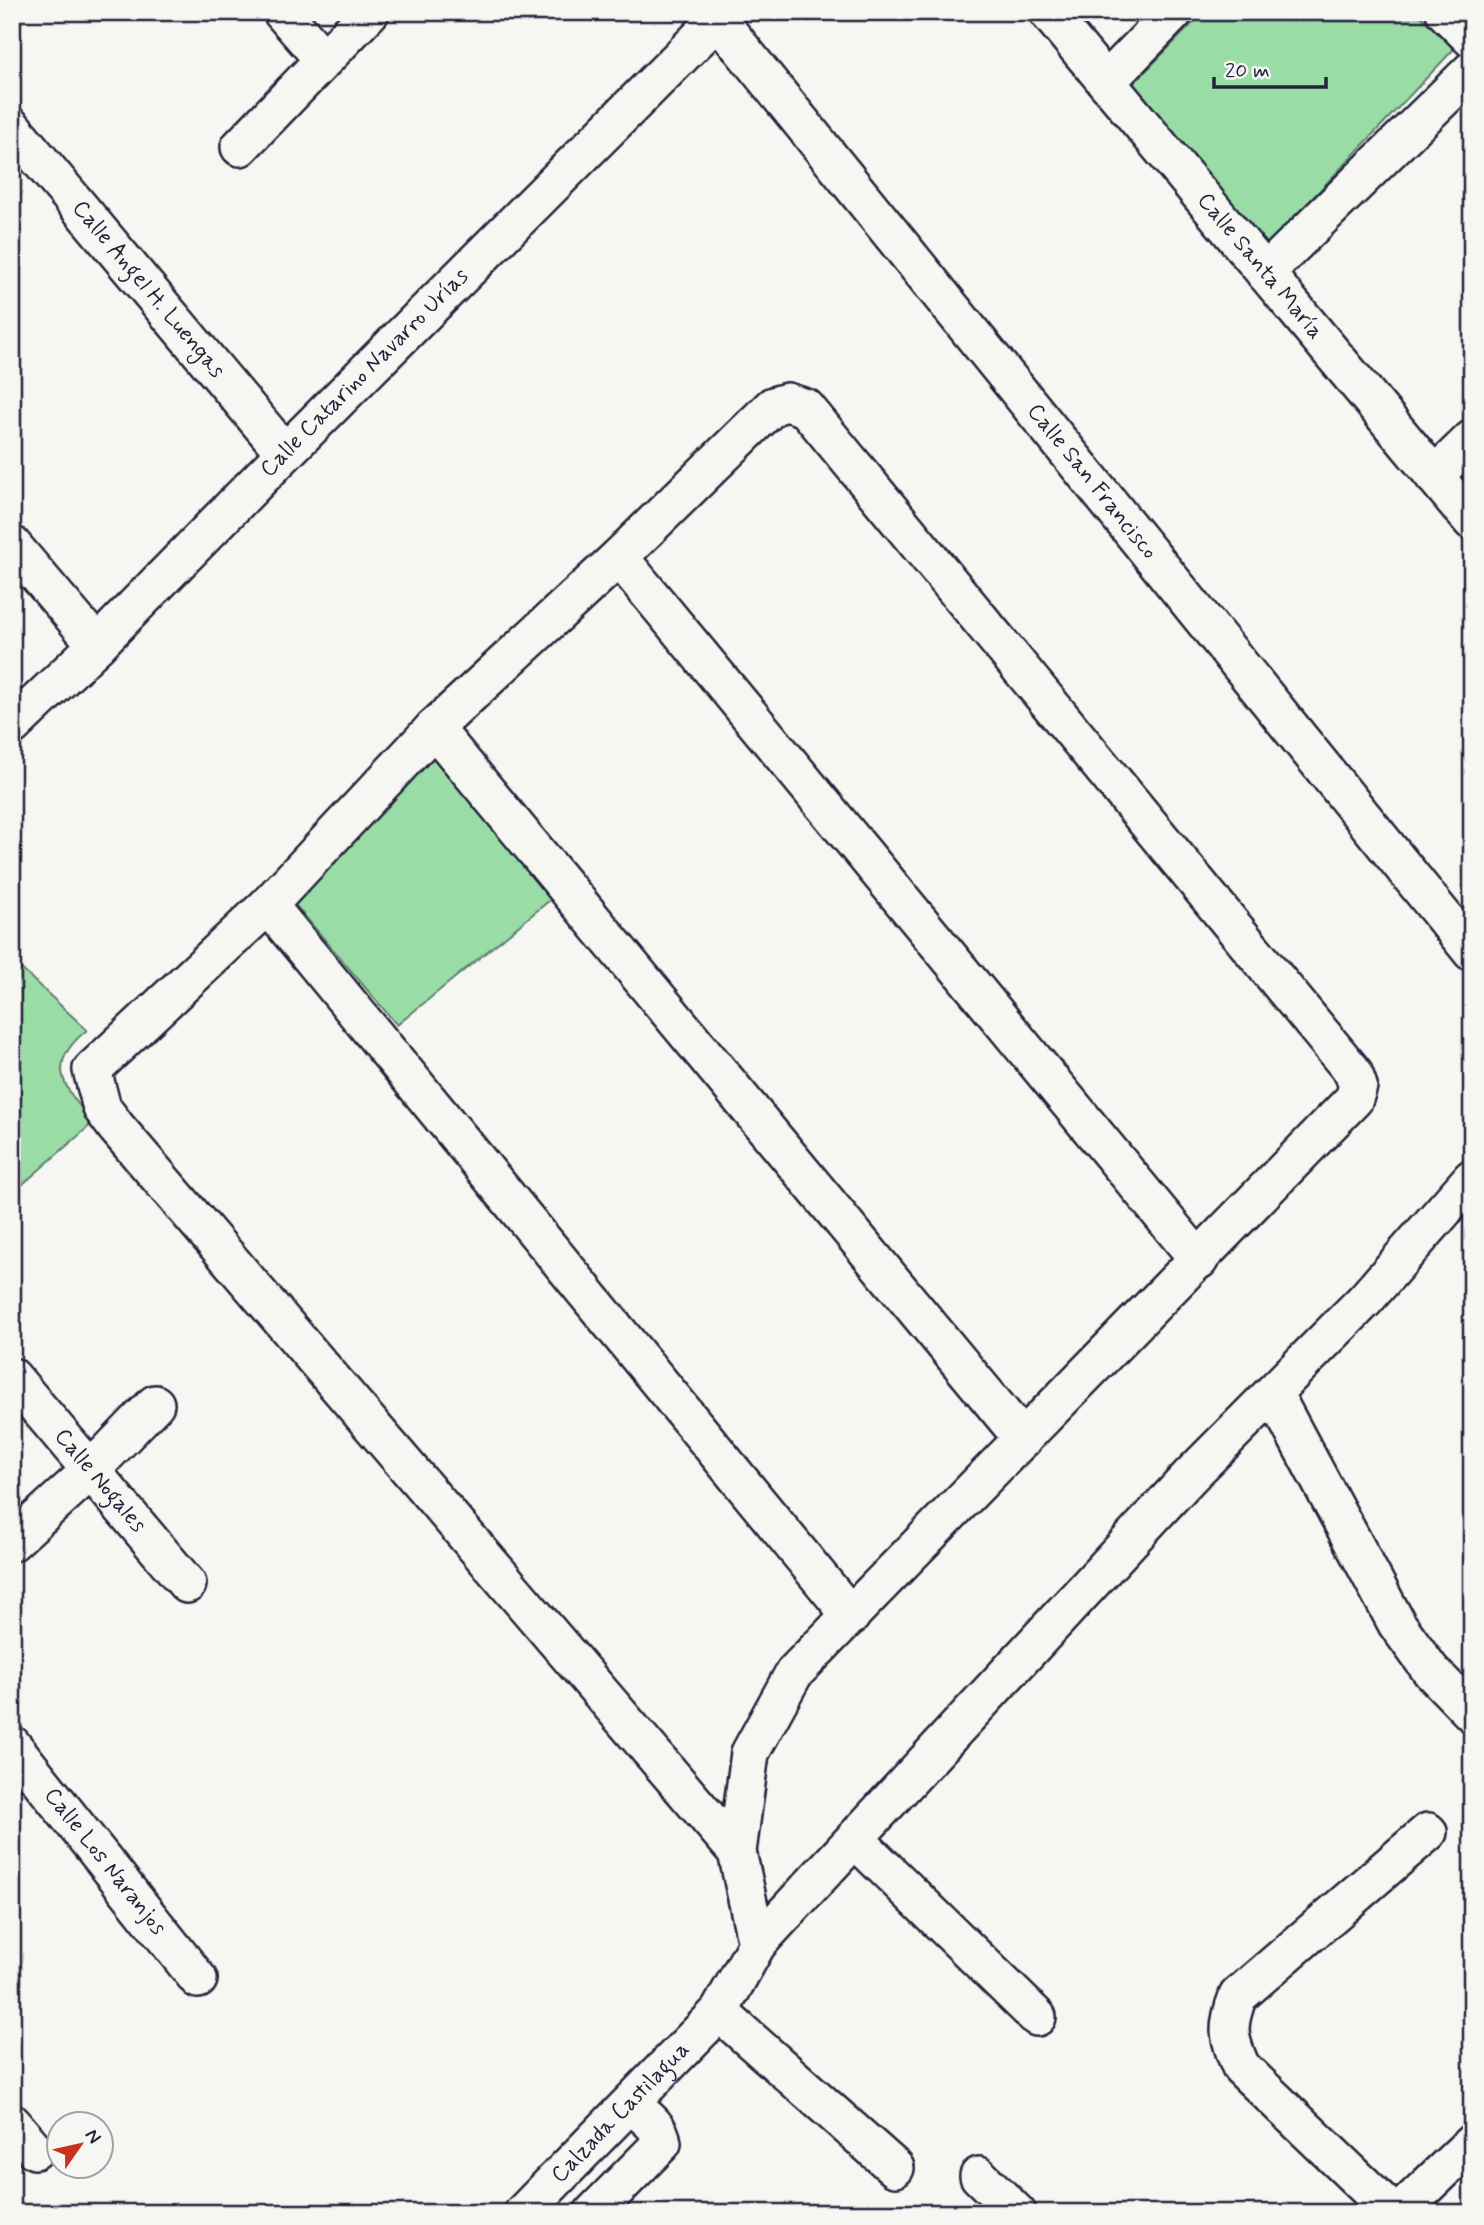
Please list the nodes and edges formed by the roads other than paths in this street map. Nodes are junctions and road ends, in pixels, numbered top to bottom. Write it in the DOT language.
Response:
graph roads {
  1 [pos="282,12"];
  2 [pos="370,12"];
  3 [pos="1048,12"];
  4 [pos="1174,12"];
  5 [pos="1445,12"];
  6 [pos="715,16"];
  7 [pos="1472,39"];
  8 [pos="323,60"];
  9 [pos="1472,70"];
  10 [pos="1106,82"];
  11 [pos="12,127"];
  12 [pos="240,147"];
  13 [pos="1265,273"];
  14 [pos="1472,439"];
  15 [pos="285,453"];
  16 [pos="1434,476"];
  17 [pos="1472,521"];
  18 [pos="12,545"];
  19 [pos="619,557"];
  20 [pos="97,645"];
  21 [pos="12,726"];
  22 [pos="434,728"];
  23 [pos="268,905"];
  24 [pos="1472,952"];
  25 [pos="1472,1178"];
  26 [pos="1199,1260"];
  27 [pos="12,1377"];
  28 [pos="1273,1393"];
  29 [pos="155,1404"];
  30 [pos="1023,1439"];
  31 [pos="90,1471"];
  32 [pos="12,1542"];
  33 [pos="187,1584"];
  34 [pos="851,1616"];
  35 [pos="1472,1713"];
  36 [pos="12,1745"];
  37 [pos="1428,1832"];
  38 [pos="855,1839"];
  39 [pos="737,1853"];
  40 [pos="757,1944"];
  41 [pos="198,1979"];
  42 [pos="719,2012"];
  43 [pos="1037,2017"];
  44 [pos="630,2104"];
  45 [pos="1472,2143"];
  46 [pos="895,2168"];
  47 [pos="979,2176"];
  48 [pos="523,2213"];
  49 [pos="593,2213"];
  50 [pos="1017,2213"];
  51 [pos="1396,2213"];
  1 -- 8 [label="street"];
  2 -- 8 [label="street"];
  3 -- 10 [label="street, Calle Santa María"];
  4 -- 10 [label="street"];
  5 -- 7 [label="street"];
  6 -- 15 [label="street, Calle Catarino Navarro Urías"];
  6 -- 24 [label="street, Calle San Francisco"];
  8 -- 12 [label="street"];
  9 -- 13 [label="street"];
  10 -- 13 [label="street, Calle Santa María"];
  11 -- 15 [label="street, Calle Angel H. Luengas"];
  13 -- 16 [label="street, Calle Santa María"];
  14 -- 16 [label="street"];
  15 -- 20 [label="street, Calle Catarino Navarro Urías"];
  16 -- 17 [label="street, Calle Santa María"];
  18 -- 20 [label="street"];
  19 -- 22 [label="street"];
  19 -- 26 [label="street"];
  19 -- 26 [label="street"];
  20 -- 21 [label="street, Calle Catarino Navarro Urías"];
  22 -- 23 [label="street"];
  22 -- 30 [label="street"];
  23 -- 34 [label="street"];
  23 -- 39 [label="street"];
  25 -- 28 [label="street, Calzada Castilagua"];
  26 -- 30 [label="street"];
  27 -- 31 [label="street, Calle Nogales"];
  28 -- 35 [label="street"];
  28 -- 38 [label="street, Calzada Castilagua"];
  29 -- 31 [label="street"];
  30 -- 34 [label="street"];
  31 -- 32 [label="street"];
  31 -- 33 [label="street, Calle Nogales"];
  34 -- 39 [label="street"];
  36 -- 41 [label="street, Calle Los Naranjos"];
  37 -- 51 [label="street"];
  38 -- 40 [label="street, Calzada Castilagua"];
  38 -- 43 [label="street"];
  39 -- 40 [label="street"];
  40 -- 42 [label="street, Calzada Castilagua"];
  42 -- 44 [label="street, Calzada Castilagua"];
  42 -- 46 [label="street"];
  44 -- 48 [label="street, Calzada Castilagua"];
  44 -- 49 [label="street"];
  45 -- 51 [label="street"];
  47 -- 50 [label="street"];
}
